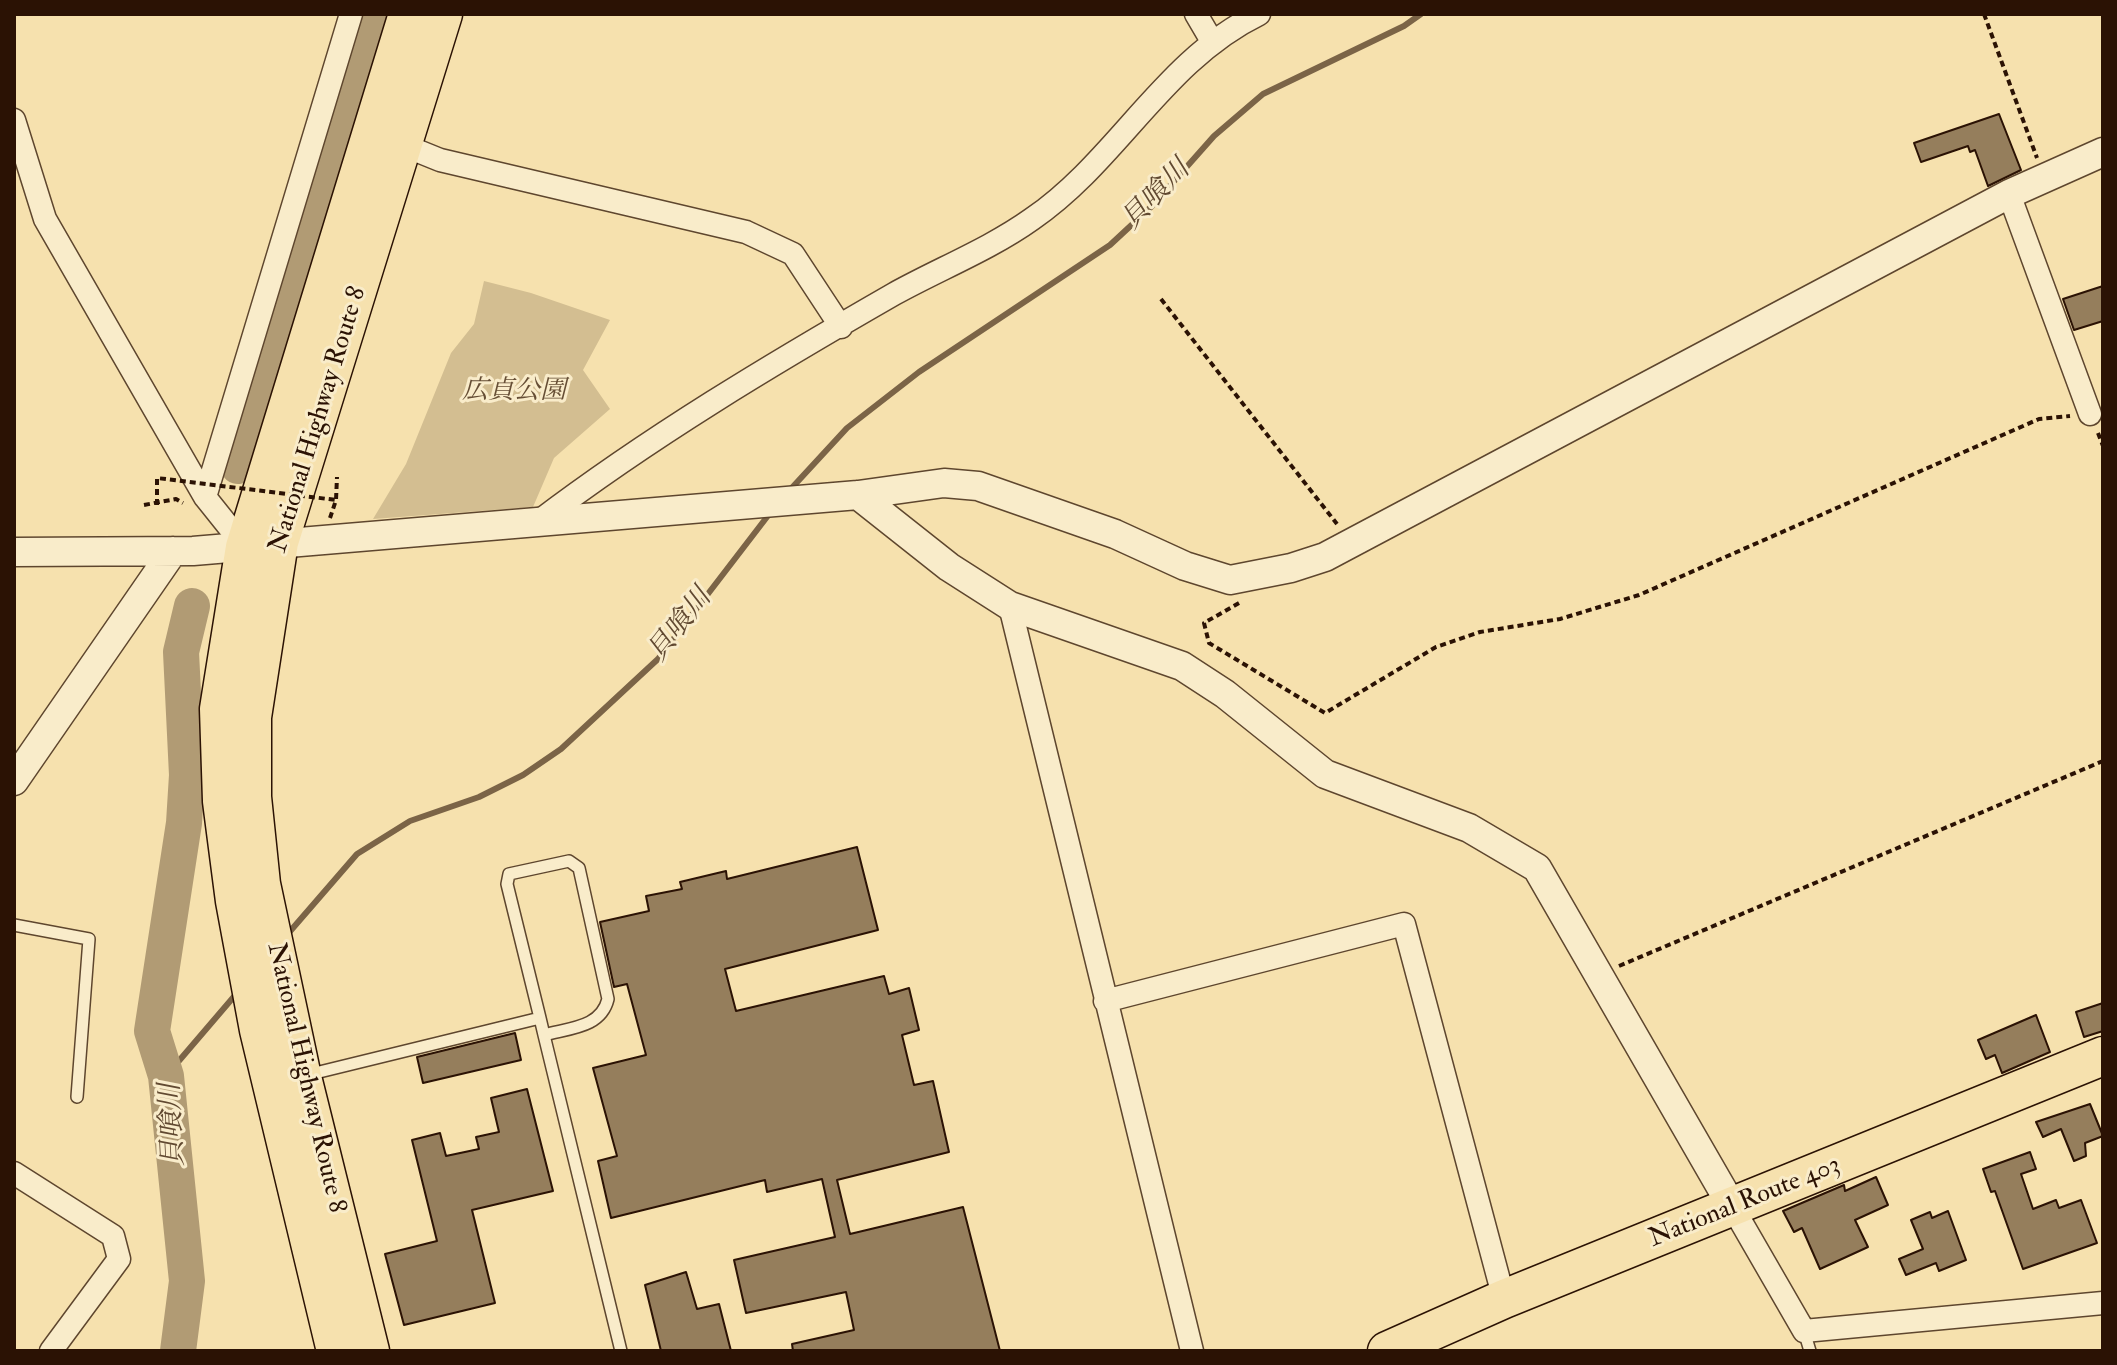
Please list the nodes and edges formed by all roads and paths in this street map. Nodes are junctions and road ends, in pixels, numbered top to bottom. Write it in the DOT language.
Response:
graph roads {
  1 [pos="351,14"];
  2 [pos="408,14"];
  3 [pos="443,14"];
  4 [pos="1196,14"];
  5 [pos="1259,14"];
  6 [pos="1984,14"];
  7 [pos="1213,43"];
  8 [pos="14,120"];
  9 [pos="403,145"];
  10 [pos="2103,152"];
  11 [pos="2044,176"];
  12 [pos="2009,194"];
  13 [pos="1161,299"];
  14 [pos="841,327"];
  15 [pos="2090,414"];
  16 [pos="337,477"];
  17 [pos="854,495"];
  18 [pos="205,497"];
  19 [pos="176,499"];
  20 [pos="336,500"];
  21 [pos="144,505"];
  22 [pos="157,505"];
  23 [pos="332,514"];
  24 [pos="538,522"];
  25 [pos="1352,543"];
  26 [pos="262,545"];
  27 [pos="173,551"];
  28 [pos="14,552"];
  29 [pos="1254,576"];
  30 [pos="1010,606"];
  31 [pos="2103,761"];
  32 [pos="14,781"];
  33 [pos="14,925"];
  34 [pos="1600,975"];
  35 [pos="1105,1001"];
  36 [pos="540,1018"];
  37 [pos="274,1021"];
  38 [pos="544,1035"];
  39 [pos="2103,1056"];
  40 [pos="302,1077"];
  41 [pos="77,1097"];
  42 [pos="14,1173"];
  43 [pos="1733,1208"];
  44 [pos="1504,1299"];
  45 [pos="2103,1303"];
  46 [pos="1807,1341"];
  47 [pos="1401,1348"];
  48 [pos="51,1351"];
  49 [pos="336,1351"];
  50 [pos="370,1351"];
  51 [pos="621,1351"];
  52 [pos="1192,1351"];
  1 -- 18 [label="street"];
  2 -- 26 [label="highway, National Highway Route 8"];
  3 -- 9 [label="highway, National Highway Route 8"];
  4 -- 7 [label="street"];
  5 -- 7 [label="street"];
  6 -- 11 [label="path"];
  7 -- 14 [label="street"];
  8 -- 18 [label="street"];
  9 -- 14 [label="street"];
  9 -- 26 [label="highway, National Highway Route 8"];
  10 -- 11 [label="street"];
  11 -- 12 [label="street"];
  12 -- 15 [label="street"];
  12 -- 25 [label="street"];
  13 -- 25 [label="path"];
  14 -- 24 [label="street"];
  15 -- 29 [label="path"];
  16 -- 20 [label="path"];
  17 -- 24 [label="street"];
  17 -- 29 [label="street"];
  17 -- 30 [label="street"];
  18 -- 26 [label="street"];
  19 -- 22 [label="path"];
  20 -- 22 [label="path, bridge"];
  20 -- 23 [label="path"];
  21 -- 22 [label="path"];
  24 -- 26 [label="street"];
  25 -- 29 [label="street"];
  26 -- 27 [label="street"];
  26 -- 37 [label="highway, National Highway Route 8"];
  27 -- 28 [label="street"];
  27 -- 32 [label="street"];
  30 -- 34 [label="street"];
  30 -- 35 [label="street"];
  31 -- 34 [label="path"];
  33 -- 41 [label="lane"];
  34 -- 43 [label="street"];
  35 -- 44 [label="street"];
  35 -- 52 [label="street"];
  36 -- 38 [label="lane"];
  36 -- 38 [label="lane"];
  36 -- 40 [label="lane"];
  37 -- 40 [label="highway, National Highway Route 8"];
  37 -- 49 [label="highway, National Highway Route 8"];
  38 -- 51 [label="lane"];
  39 -- 43 [label="highway, National Route 403"];
  40 -- 50 [label="highway, National Highway Route 8"];
  42 -- 48 [label="street"];
  43 -- 44 [label="highway, National Route 403"];
  43 -- 46 [label="street"];
  44 -- 47 [label="highway, National Route 403"];
  45 -- 46 [label="street"];
}
